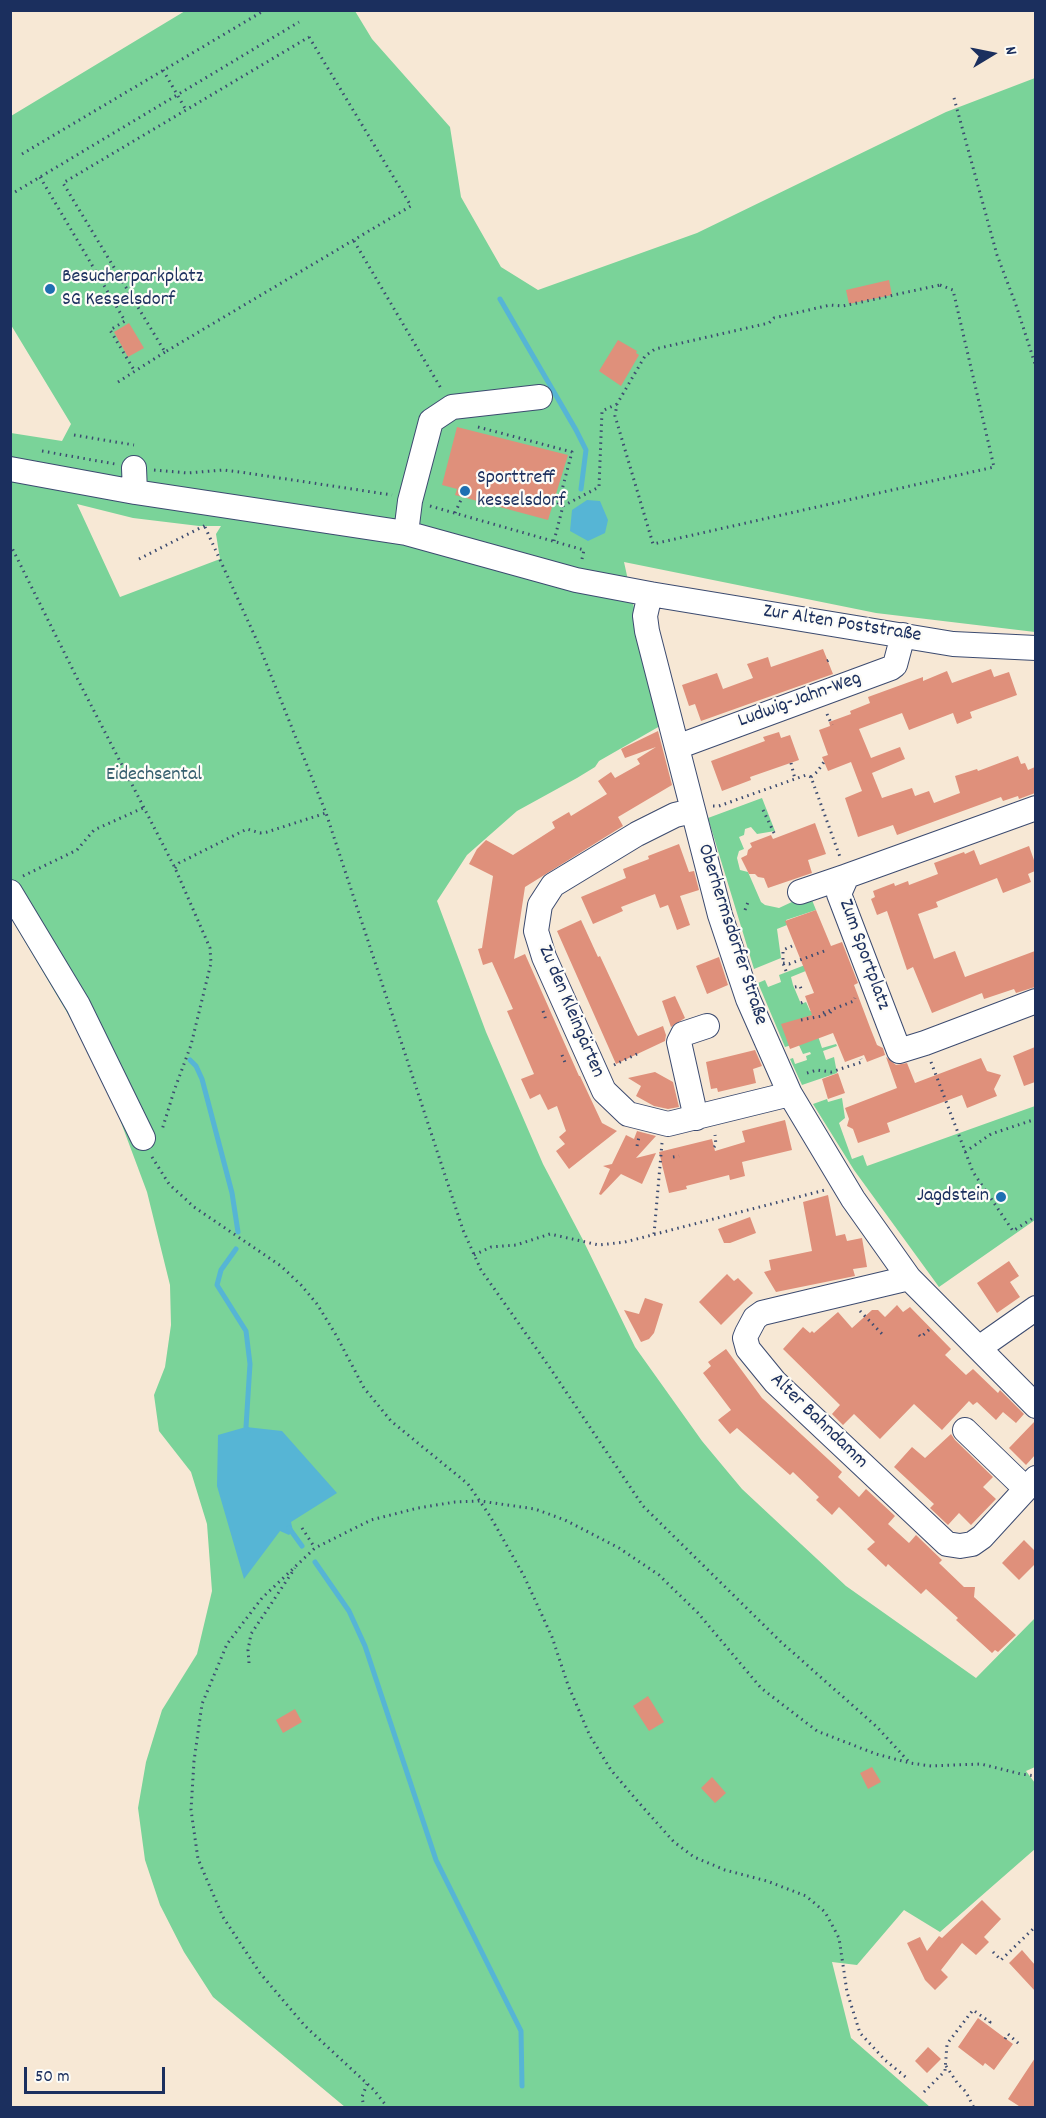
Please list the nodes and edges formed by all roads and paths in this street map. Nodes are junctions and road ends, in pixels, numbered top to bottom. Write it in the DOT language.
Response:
graph roads {
  1 [pos="265,10"];
  2 [pos="299,22"];
  3 [pos="163,70"];
  4 [pos="177,94"];
  5 [pos="954,99"];
  6 [pos="186,110"];
  7 [pos="22,154"];
  8 [pos="40,177"];
  9 [pos="10,195"];
  10 [pos="354,240"];
  11 [pos="165,352"];
  12 [pos="1035,367"];
  13 [pos="134,370"];
  14 [pos="118,382"];
  15 [pos="540,397"];
  16 [pos="617,404"];
  17 [pos="452,407"];
  18 [pos="74,435"];
  19 [pos="33,450"];
  20 [pos="134,456"];
  21 [pos="10,469"];
  22 [pos="465,491"];
  23 [pos="135,492"];
  24 [pos="410,501"];
  25 [pos="563,506"];
  26 [pos="454,513"];
  27 [pos="209,516"];
  28 [pos="406,533"];
  29 [pos="554,541"];
  30 [pos="10,544"];
  31 [pos="139,559"];
  32 [pos="581,561"];
  33 [pos="650,594"];
  34 [pos="903,635"];
  35 [pos="1035,648"];
  36 [pos="677,747"];
  37 [pos="826,759"];
  38 [pos="790,763"];
  39 [pos="811,777"];
  40 [pos="795,778"];
  41 [pos="144,808"];
  42 [pos="691,808"];
  43 [pos="1035,808"];
  44 [pos="763,810"];
  45 [pos="326,813"];
  46 [pos="776,837"];
  47 [pos="175,868"];
  48 [pos="847,876"];
  49 [pos="15,885"];
  50 [pos="800,892"];
  51 [pos="748,902"];
  52 [pos="745,910"];
  53 [pos="792,946"];
  54 [pos="827,950"];
  55 [pos="783,963"];
  56 [pos="786,971"];
  57 [pos="872,980"];
  58 [pos="795,987"];
  59 [pos="802,991"];
  60 [pos="806,1001"];
  61 [pos="1035,1001"];
  62 [pos="801,1003"];
  63 [pos="833,1009"];
  64 [pos="543,1010"];
  65 [pos="823,1013"];
  66 [pos="546,1020"];
  67 [pos="801,1020"];
  68 [pos="707,1026"];
  69 [pos="925,1043"];
  70 [pos="562,1055"];
  71 [pos="861,1059"];
  72 [pos="566,1065"];
  73 [pos="807,1073"];
  74 [pos="790,1094"];
  75 [pos="696,1118"];
  76 [pos="1035,1119"];
  77 [pos="664,1123"];
  78 [pos="720,1130"];
  79 [pos="153,1143"];
  80 [pos="714,1147"];
  81 [pos="965,1152"];
  82 [pos="679,1156"];
  83 [pos="673,1157"];
  84 [pos="155,1163"];
  85 [pos="844,1185"];
  86 [pos="1035,1216"];
  87 [pos="654,1234"];
  88 [pos="474,1255"];
  89 [pos="909,1278"];
  90 [pos="856,1307"];
  91 [pos="1035,1308"];
  92 [pos="884,1336"];
  93 [pos="979,1348"];
  94 [pos="1035,1406"];
  95 [pos="965,1430"];
  96 [pos="1031,1484"];
  97 [pos="480,1501"];
  98 [pos="302,1528"];
  99 [pos="315,1548"];
  100 [pos="298,1563"];
  101 [pos="249,1663"];
  102 [pos="910,1763"];
  103 [pos="1035,1776"];
  104 [pos="1035,1926"];
  105 [pos="993,1952"];
  106 [pos="988,2026"];
  107 [pos="1005,2038"];
  108 [pos="1019,2044"];
  109 [pos="947,2069"];
  110 [pos="908,2079"];
  111 [pos="367,2084"];
  112 [pos="924,2092"];
  113 [pos="364,2108"];
  114 [pos="388,2108"];
  115 [pos="974,2108"];
  1 -- 3 [label="path"];
  2 -- 4 [label="path"];
  3 -- 4 [label="path"];
  3 -- 7 [label="path"];
  4 -- 6 [label="path"];
  4 -- 8 [label="path"];
  5 -- 12 [label="path"];
  6 -- 10 [label="path"];
  6 -- 11 [label="path"];
  8 -- 9 [label="path"];
  8 -- 13 [label="path"];
  10 -- 11 [label="path"];
  10 -- 17 [label="path"];
  11 -- 13 [label="path"];
  13 -- 14 [label="path"];
  15 -- 17 [label="street"];
  16 -- 16 [label="path"];
  16 -- 25 [label="path"];
  17 -- 24 [label="street"];
  17 -- 25 [label="path"];
  18 -- 20 [label="path"];
  19 -- 20 [label="path"];
  20 -- 23 [label="street"];
  20 -- 24 [label="path"];
  21 -- 23 [label="street, Zur Alten Poststraße"];
  22 -- 26 [label="path"];
  23 -- 27 [label="street, Zur Alten Poststraße"];
  24 -- 26 [label="path"];
  24 -- 28 [label="street"];
  25 -- 29 [label="path"];
  26 -- 29 [label="path"];
  27 -- 28 [label="street, Zur Alten Poststraße"];
  27 -- 31 [label="path"];
  27 -- 45 [label="path"];
  28 -- 33 [label="street, Zur Alten Poststraße"];
  29 -- 32 [label="path"];
  30 -- 41 [label="path"];
  33 -- 34 [label="street, Zur Alten Poststraße"];
  33 -- 36 [label="street, Oberhermsdorfer Straße"];
  34 -- 35 [label="street, Zur Alten Poststraße"];
  34 -- 36 [label="street, Ludwig-Jahn-Weg"];
  36 -- 42 [label="street, Oberhermsdorfer Straße"];
  37 -- 39 [label="path"];
  38 -- 40 [label="path"];
  39 -- 40 [label="path"];
  39 -- 48 [label="path"];
  40 -- 42 [label="path"];
  41 -- 47 [label="path"];
  41 -- 49 [label="path"];
  42 -- 74 [label="street, Oberhermsdorfer Straße"];
  42 -- 77 [label="street, Zu den Kleingärten"];
  43 -- 48 [label="street, Zum Sportplatz"];
  44 -- 46 [label="path"];
  45 -- 47 [label="path"];
  45 -- 88 [label="path"];
  47 -- 79 [label="path"];
  48 -- 50 [label="street"];
  48 -- 57 [label="street, Zum Sportplatz"];
  49 -- 79 [label="street"];
  51 -- 52 [label="path"];
  53 -- 55 [label="path"];
  54 -- 55 [label="path"];
  55 -- 56 [label="path"];
  57 -- 63 [label="path"];
  57 -- 69 [label="street, Zum Sportplatz"];
  58 -- 59 [label="path"];
  60 -- 62 [label="path"];
  61 -- 69 [label="street, Zum Sportplatz"];
  63 -- 65 [label="path"];
  63 -- 67 [label="path"];
  64 -- 66 [label="path"];
  68 -- 75 [label="street"];
  69 -- 81 [label="path"];
  70 -- 72 [label="path"];
  71 -- 73 [label="path"];
  74 -- 75 [label="street, Zu den Kleingärten"];
  74 -- 85 [label="street, Oberhermsdorfer Straße"];
  75 -- 77 [label="street, Zu den Kleingärten"];
  76 -- 81 [label="path"];
  77 -- 87 [label="path"];
  78 -- 80 [label="path"];
  79 -- 84 [label="path"];
  79 -- 84 [label="path"];
  81 -- 86 [label="path"];
  82 -- 83 [label="path"];
  84 -- 97 [label="path"];
  85 -- 87 [label="path"];
  85 -- 89 [label="street, Oberhermsdorfer Straße"];
  87 -- 88 [label="path"];
  88 -- 102 [label="path"];
  89 -- 93 [label="street, Oberhermsdorfer Straße"];
  89 -- 96 [label="street, Alter Bahndamm"];
  90 -- 92 [label="path"];
  91 -- 93 [label="street"];
  93 -- 94 [label="street, Oberhermsdorfer Straße"];
  95 -- 96 [label="street"];
  97 -- 99 [label="path"];
  97 -- 102 [label="path"];
  97 -- 110 [label="path"];
  98 -- 99 [label="path"];
  99 -- 100 [label="path"];
  100 -- 101 [label="path"];
  100 -- 111 [label="path"];
  102 -- 103 [label="path"];
  104 -- 105 [label="path"];
  106 -- 109 [label="path"];
  107 -- 108 [label="path"];
  109 -- 112 [label="path"];
  109 -- 115 [label="path"];
  111 -- 113 [label="path"];
  111 -- 114 [label="path"];
}
